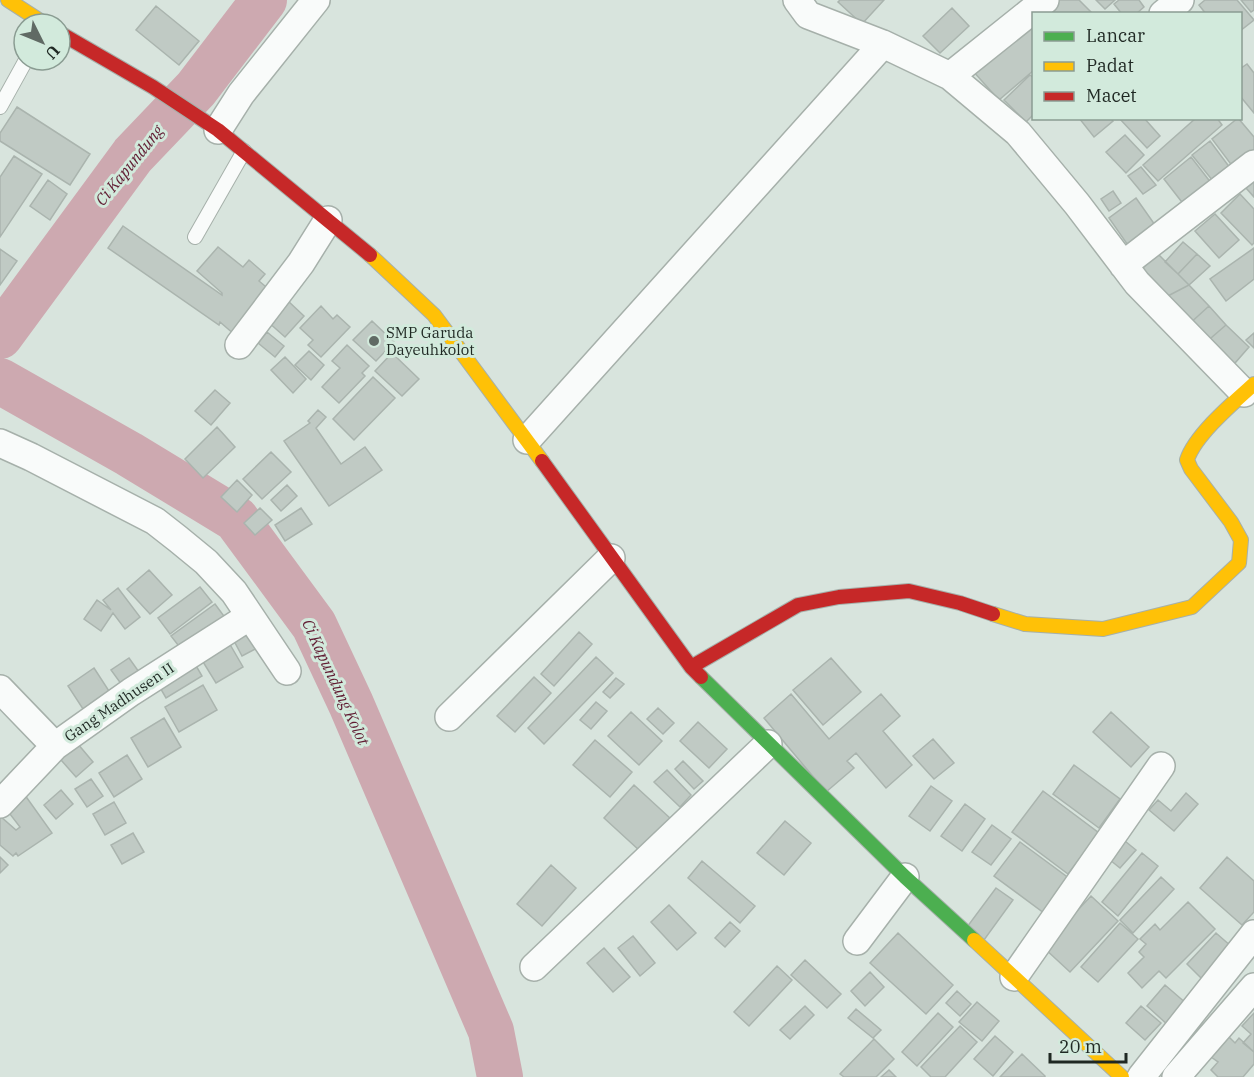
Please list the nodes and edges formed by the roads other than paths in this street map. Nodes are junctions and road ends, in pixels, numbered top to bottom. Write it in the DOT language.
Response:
graph roads {
  1 [pos="8,0"];
  2 [pos="316,0"];
  3 [pos="1045,0"];
  4 [pos="1180,0"];
  5 [pos="809,5"];
  6 [pos="26,12"];
  7 [pos="1165,12"];
  8 [pos="72,40"];
  9 [pos="883,44"];
  10 [pos="19,72"];
  11 [pos="950,76"];
  12 [pos="0,107"];
  13 [pos="210,124"];
  14 [pos="244,151"];
  15 [pos="1254,164"];
  16 [pos="328,220"];
  17 [pos="195,237"];
  18 [pos="1124,265"];
  19 [pos="239,345"];
  20 [pos="1249,389"];
  21 [pos="527,440"];
  22 [pos="0,443"];
  23 [pos="611,558"];
  24 [pos="250,616"];
  25 [pos="691,667"];
  26 [pos="287,671"];
  27 [pos="0,689"];
  28 [pos="449,717"];
  29 [pos="768,744"];
  30 [pos="55,746"];
  31 [pos="1161,766"];
  32 [pos="0,804"];
  33 [pos="905,877"];
  34 [pos="1254,934"];
  35 [pos="857,941"];
  36 [pos="534,967"];
  37 [pos="1014,977"];
  38 [pos="1254,987"];
  39 [pos="1122,1077"];
  40 [pos="1141,1077"];
  41 [pos="1176,1077"];
  1 -- 6 [label="street"];
  2 -- 13 [label="street"];
  3 -- 11 [label="street"];
  4 -- 7 [label="street"];
  5 -- 9 [label="street"];
  8 -- 13 [label="street"];
  9 -- 11 [label="street"];
  9 -- 21 [label="street"];
  10 -- 12 [label="lane"];
  11 -- 18 [label="street"];
  13 -- 14 [label="street"];
  14 -- 16 [label="street"];
  14 -- 17 [label="lane"];
  15 -- 18 [label="street"];
  16 -- 19 [label="street"];
  16 -- 21 [label="street"];
  18 -- 20 [label="street"];
  20 -- 25 [label="street"];
  21 -- 23 [label="street"];
  22 -- 24 [label="street"];
  23 -- 25 [label="street"];
  23 -- 28 [label="street"];
  24 -- 26 [label="street"];
  24 -- 30 [label="street, Gang Madhusen II"];
  25 -- 29 [label="street"];
  27 -- 30 [label="street"];
  29 -- 33 [label="street"];
  29 -- 36 [label="street"];
  30 -- 32 [label="street, Gang Madhusen II"];
  31 -- 37 [label="street"];
  33 -- 35 [label="street"];
  33 -- 37 [label="street"];
  34 -- 40 [label="street"];
  37 -- 39 [label="street"];
  38 -- 41 [label="street"];
}
